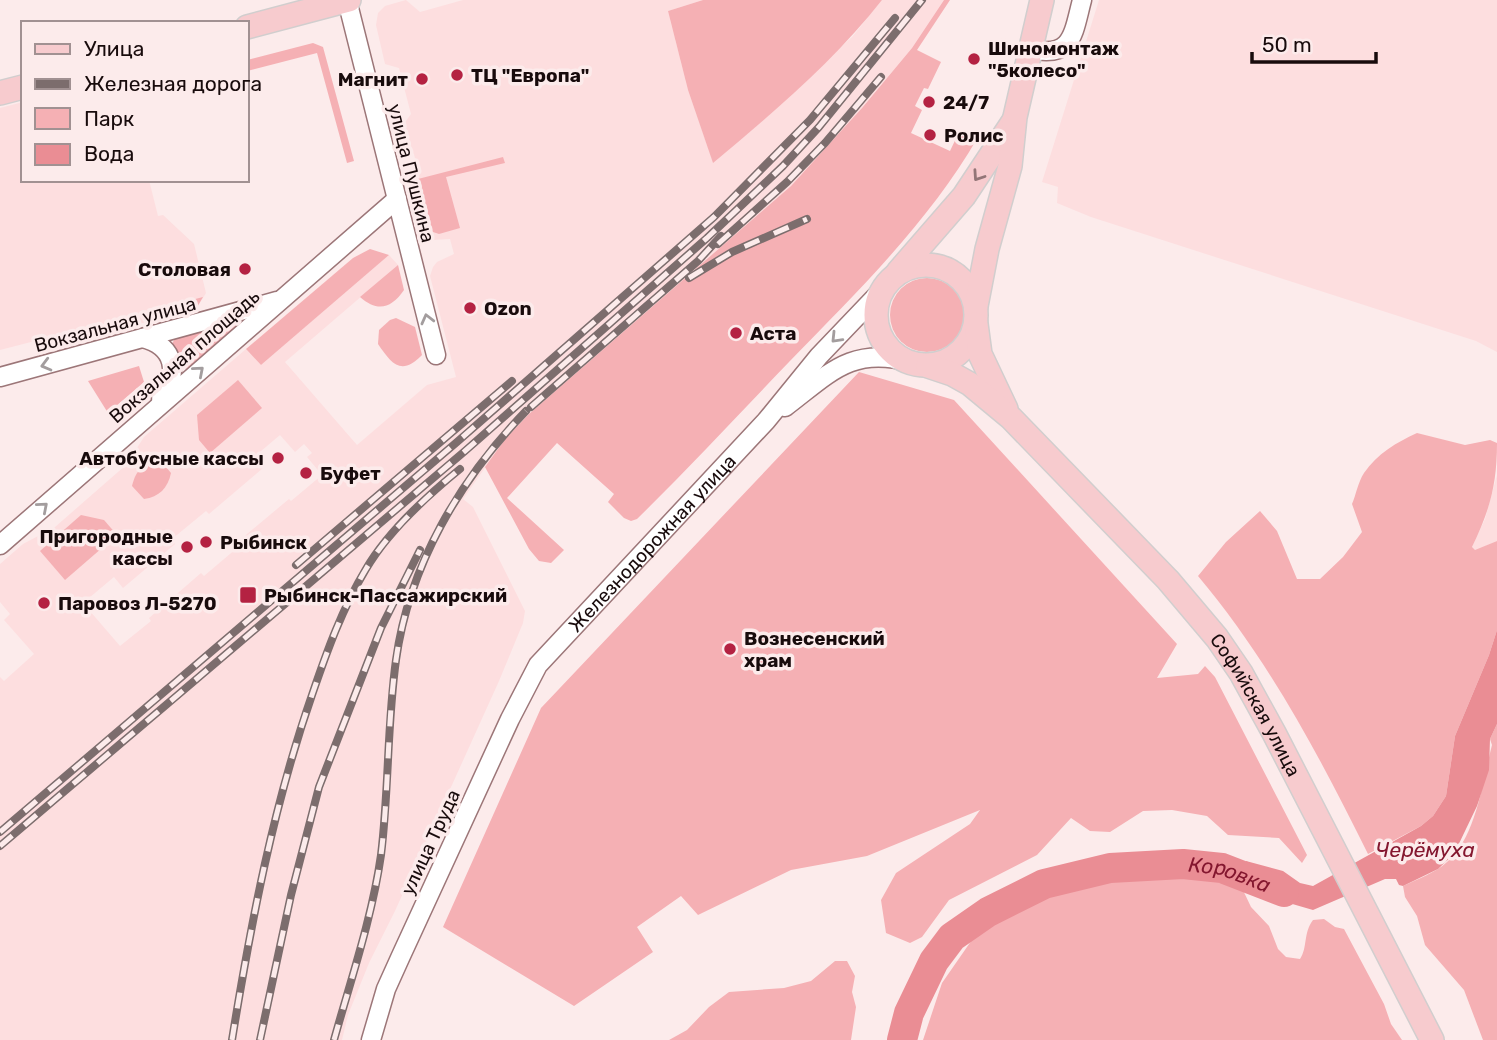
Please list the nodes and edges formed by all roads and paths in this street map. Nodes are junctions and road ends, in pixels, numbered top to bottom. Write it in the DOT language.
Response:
graph roads {
  1 [pos="347,0"];
  2 [pos="1042,0"];
  3 [pos="1082,0"];
  4 [pos="248,27"];
  5 [pos="1030,49"];
  6 [pos="21,88"];
  7 [pos="0,93"];
  8 [pos="1015,119"];
  9 [pos="397,199"];
  10 [pos="889,282"];
  11 [pos="282,300"];
  12 [pos="976,315"];
  13 [pos="143,338"];
  14 [pos="436,355"];
  15 [pos="919,364"];
  16 [pos="0,377"];
  17 [pos="147,415"];
  18 [pos="1011,418"];
  19 [pos="766,421"];
  20 [pos="0,545"];
  21 [pos="538,665"];
  22 [pos="371,1040"];
  23 [pos="1432,1040"];
  1 -- 4 [label="main road"];
  1 -- 9 [label="street, улица Пушкина"];
  2 -- 5 [label="main road, Железнодорожная улица"];
  3 -- 5 [label="street"];
  5 -- 8 [label="main road, Железнодорожная улица"];
  6 -- 7 [label="main road"];
  8 -- 10 [label="main road, Железнодорожная улица, one-way"];
  8 -- 12 [label="main road, Железнодорожная улица"];
  9 -- 11 [label="street, Вокзальная площадь"];
  14 -- 9 [label="street, улица Пушкина, one-way"];
  10 -- 12 [label="main road"];
  10 -- 15 [label="main road"];
  10 -- 19 [label="street, Железнодорожная улица, one-way"];
  11 -- 13 [label="street, Вокзальная улица"];
  17 -- 11 [label="street, Вокзальная площадь, one-way"];
  12 -- 15 [label="main road"];
  12 -- 18 [label="main road, Софийская улица"];
  13 -- 16 [label="street, Вокзальная улица, one-way"];
  13 -- 17 [label="street"];
  15 -- 18 [label="main road, Софийская улица"];
  15 -- 19 [label="street, Железнодорожная улица"];
  20 -- 17 [label="street, Вокзальная площадь, one-way"];
  18 -- 23 [label="main road, Софийская улица"];
  19 -- 21 [label="street, Железнодорожная улица"];
  21 -- 22 [label="street, улица Труда"];
}
